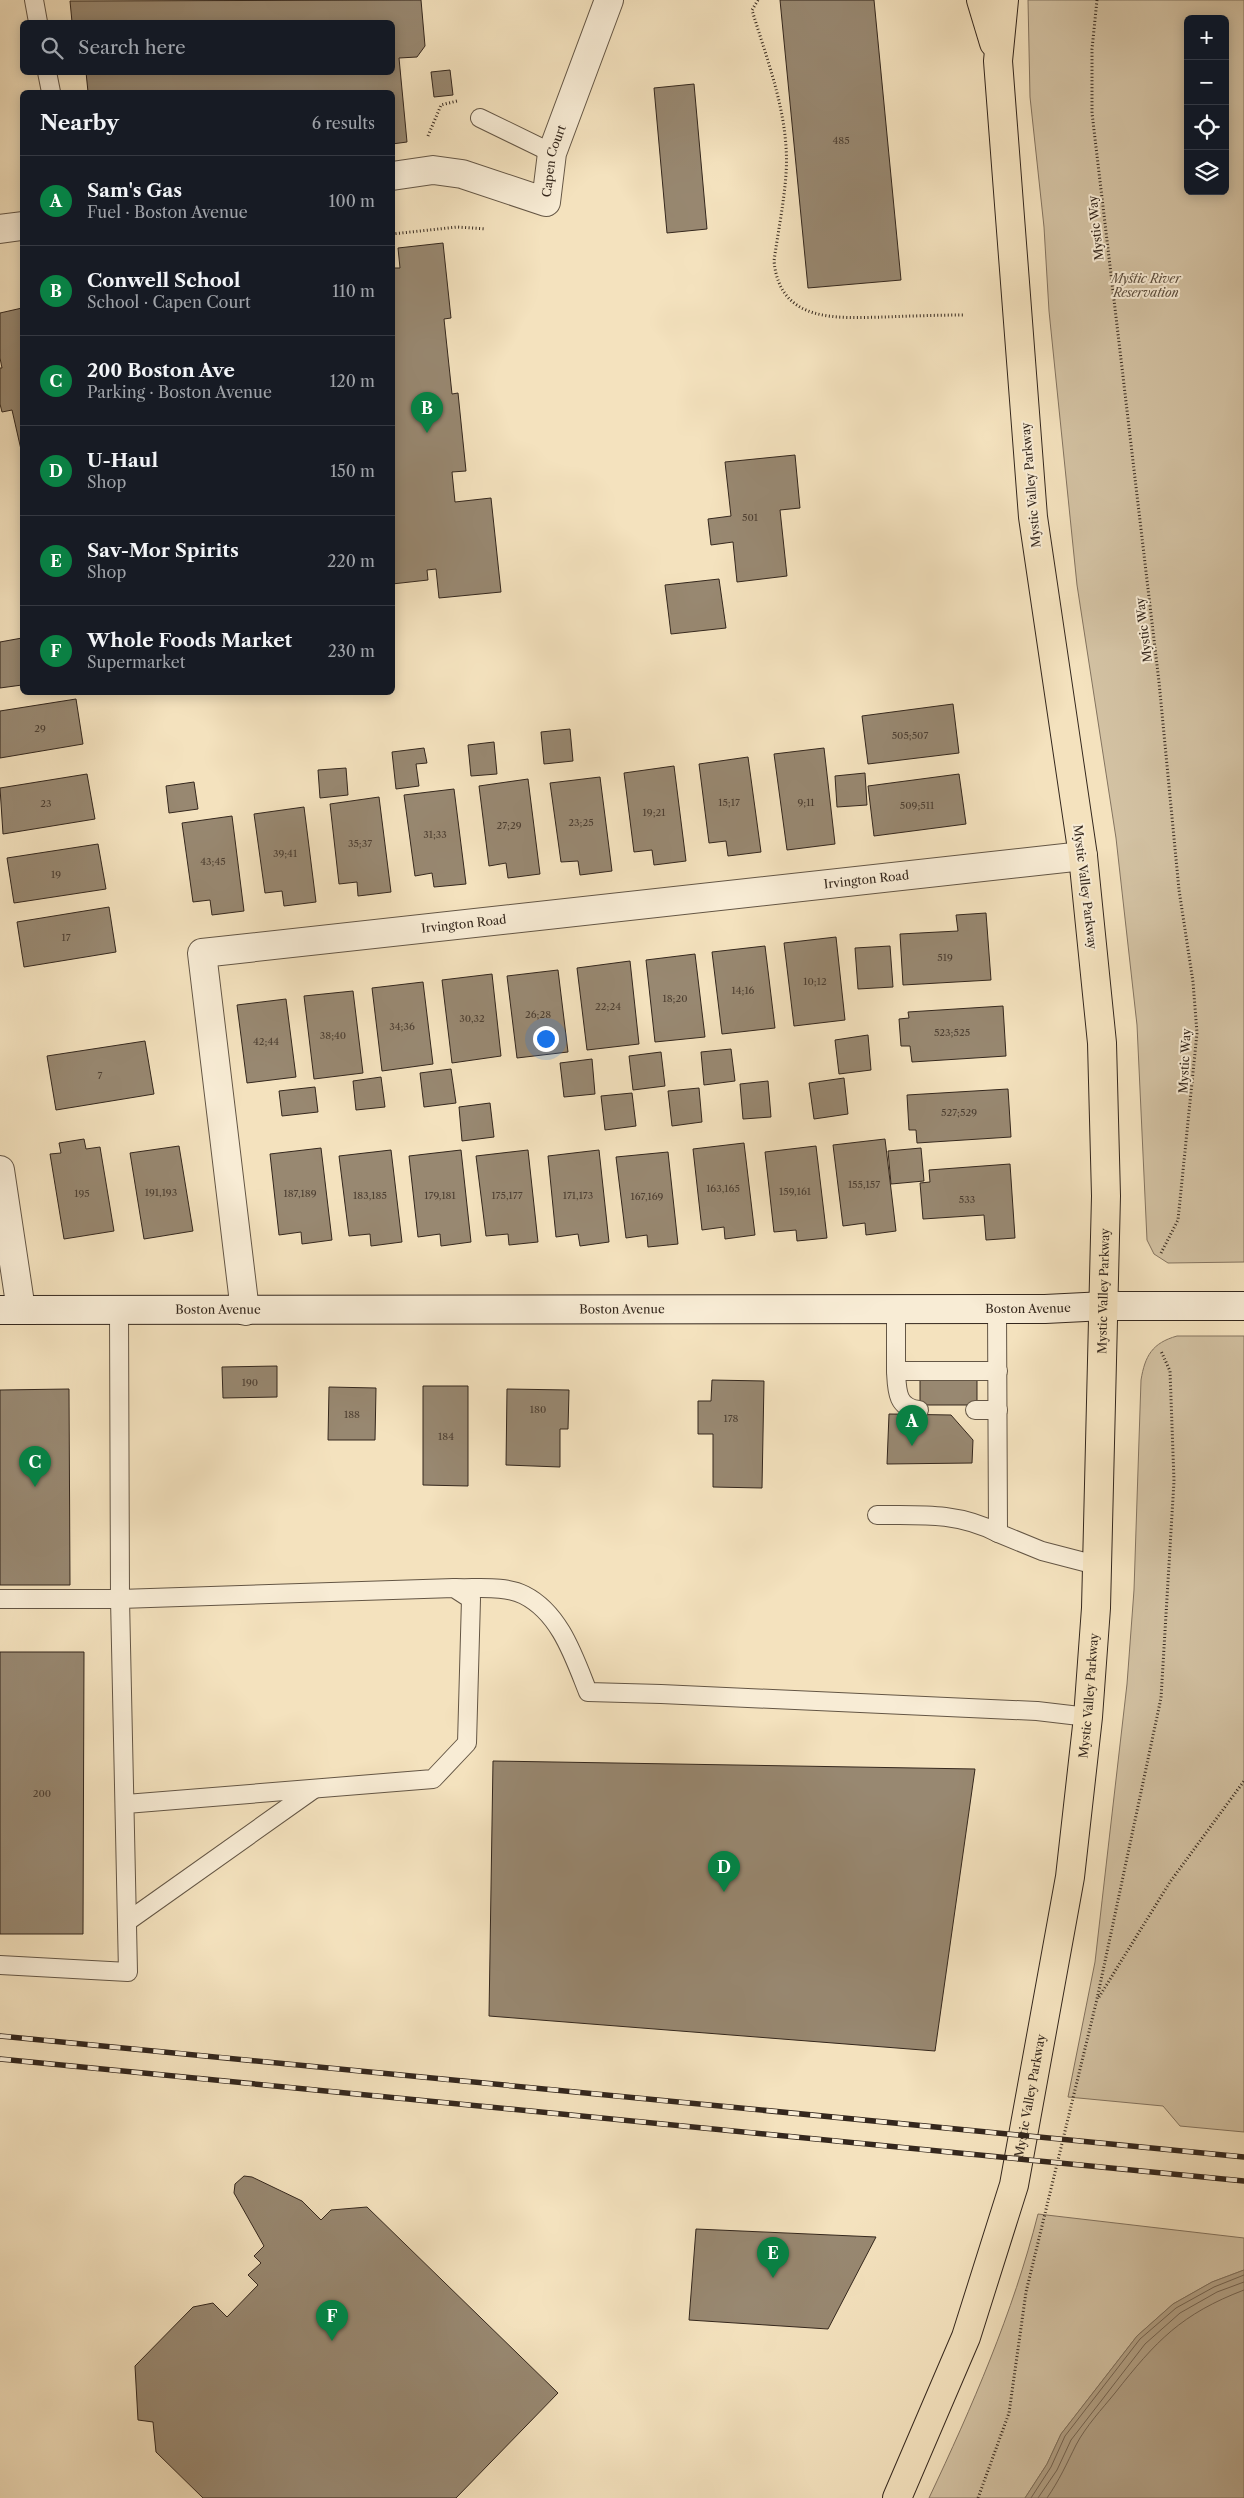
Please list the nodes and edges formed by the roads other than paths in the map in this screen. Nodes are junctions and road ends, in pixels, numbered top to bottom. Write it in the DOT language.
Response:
graph roads {
  1 [pos="34,0"];
  2 [pos="610,0"];
  3 [pos="981,0"];
  4 [pos="1004,0"];
  5 [pos="38,20"];
  6 [pos="998,61"];
  7 [pos="48,75"];
  8 [pos="51,90"];
  9 [pos="480,118"];
  10 [pos="552,153"];
  11 [pos="395,176"];
  12 [pos="20,226"];
  13 [pos="0,229"];
  14 [pos="1083,856"];
  15 [pos="0,1170"];
  16 [pos="1105,1306"];
  17 [pos="1244,1306"];
  18 [pos="997,1309"];
  19 [pos="10,1310"];
  20 [pos="119,1310"];
  21 [pos="896,1310"];
  22 [pos="245,1311"];
  23 [pos="896,1371"];
  24 [pos="998,1372"];
  25 [pos="919,1410"];
  26 [pos="975,1410"];
  27 [pos="998,1410"];
  28 [pos="876,1514"];
  29 [pos="998,1533"];
  30 [pos="1096,1565"];
  31 [pos="454,1588"];
  32 [pos="0,1599"];
  33 [pos="120,1599"];
  34 [pos="1088,1717"];
  35 [pos="314,1788"];
  36 [pos="126,1804"];
  37 [pos="128,1921"];
  38 [pos="0,1966"];
  39 [pos="897,2498"];
  1 -- 5 [label="lane"];
  2 -- 10 [label="street, Capen Court"];
  3 -- 6 [label="main road, Mystic Valley Parkway"];
  4 -- 6 [label="main road, Mystic Valley Parkway"];
  6 -- 14 [label="main road, Mystic Valley Parkway"];
  7 -- 8 [label="lane"];
  9 -- 10 [label="lane"];
  10 -- 11 [label="street, Capen Court"];
  12 -- 13 [label="street"];
  14 -- 16 [label="main road, Mystic Valley Parkway"];
  14 -- 22 [label="street, Irvington Road"];
  15 -- 19 [label="street"];
  16 -- 17 [label="street, Boston Avenue"];
  16 -- 18 [label="street, Boston Avenue"];
  16 -- 30 [label="main road, Mystic Valley Parkway"];
  18 -- 21 [label="street, Boston Avenue"];
  18 -- 24 [label="lane"];
  19 -- 20 [label="street, Boston Avenue"];
  20 -- 22 [label="street, Boston Avenue"];
  20 -- 33 [label="lane"];
  21 -- 22 [label="street, Boston Avenue"];
  21 -- 23 [label="lane"];
  23 -- 24 [label="lane"];
  23 -- 25 [label="lane"];
  24 -- 27 [label="lane"];
  26 -- 27 [label="lane"];
  27 -- 29 [label="lane"];
  28 -- 29 [label="lane"];
  29 -- 30 [label="lane"];
  30 -- 34 [label="main road, Mystic Valley Parkway"];
  31 -- 33 [label="lane"];
  31 -- 34 [label="lane"];
  31 -- 35 [label="lane"];
  32 -- 33 [label="lane"];
  33 -- 36 [label="lane"];
  34 -- 39 [label="main road, Mystic Valley Parkway"];
  35 -- 36 [label="lane"];
  35 -- 37 [label="lane"];
  36 -- 37 [label="lane"];
  37 -- 38 [label="lane"];
}
